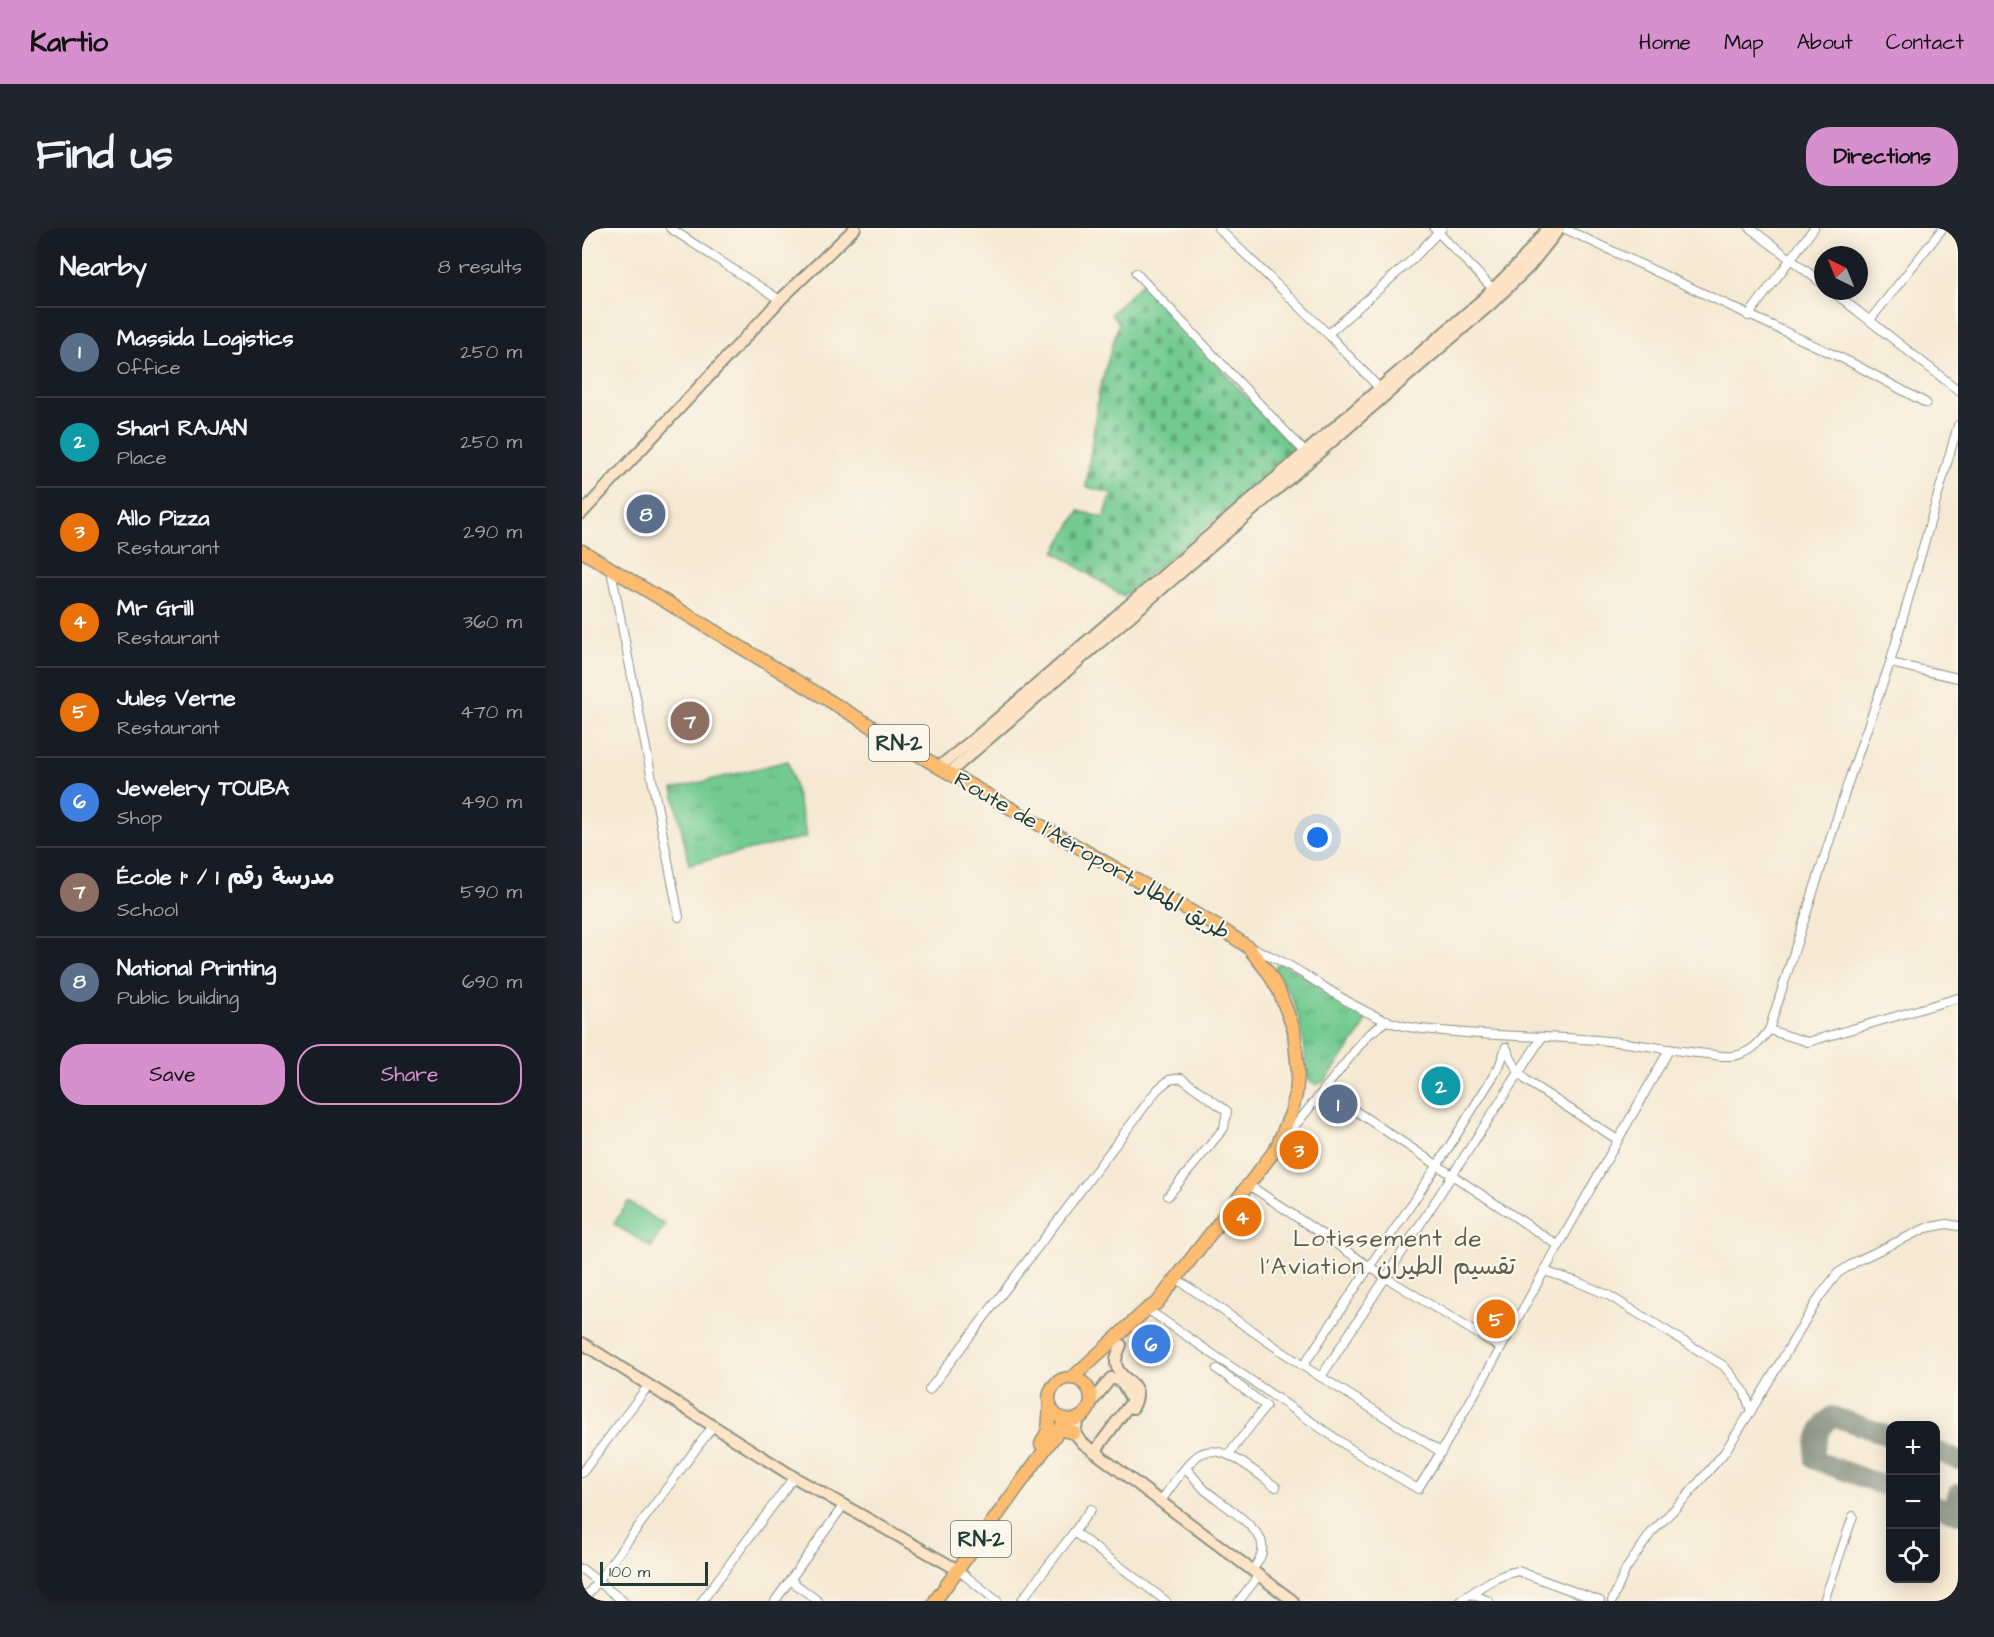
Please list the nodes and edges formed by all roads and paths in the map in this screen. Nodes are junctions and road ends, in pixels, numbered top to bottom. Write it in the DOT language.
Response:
graph roads {
  1 [pos="670,228"];
  2 [pos="855,228"];
  3 [pos="1218,228"];
  4 [pos="1548,228"];
  5 [pos="1562,228"];
  6 [pos="1750,228"];
  7 [pos="1814,228"];
  8 [pos="1943,228"];
  9 [pos="1438,229"];
  10 [pos="1790,259"];
  11 [pos="1136,273"];
  12 [pos="1814,277"];
  13 [pos="1497,293"];
  14 [pos="780,300"];
  15 [pos="1844,300"];
  16 [pos="1748,316"];
  17 [pos="1870,320"];
  18 [pos="1328,334"];
  19 [pos="1958,390"];
  20 [pos="1383,391"];
  21 [pos="1926,403"];
  22 [pos="1958,425"];
  23 [pos="1305,452"];
  24 [pos="582,513"];
  25 [pos="582,551"];
  26 [pos="611,570"];
  27 [pos="1139,602"];
  28 [pos="1890,663"];
  29 [pos="1958,678"];
  30 [pos="944,770"];
  31 [pos="679,917"];
  32 [pos="1248,947"];
  33 [pos="1958,998"];
  34 [pos="1387,1020"];
  35 [pos="1770,1030"];
  36 [pos="1504,1037"];
  37 [pos="1542,1037"];
  38 [pos="1506,1047"];
  39 [pos="1669,1050"];
  40 [pos="1520,1074"];
  41 [pos="1324,1090"];
  42 [pos="1618,1140"];
  43 [pos="1276,1149"];
  44 [pos="1437,1166"];
  45 [pos="1453,1175"];
  46 [pos="1250,1185"];
  47 [pos="1168,1196"];
  48 [pos="1958,1226"];
  49 [pos="1559,1246"];
  50 [pos="1369,1265"];
  51 [pos="1544,1271"];
  52 [pos="1385,1277"];
  53 [pos="1177,1279"];
  54 [pos="1153,1308"];
  55 [pos="582,1343"];
  56 [pos="1121,1345"];
  57 [pos="1501,1348"];
  58 [pos="1303,1365"];
  59 [pos="1217,1369"];
  60 [pos="1321,1377"];
  61 [pos="1072,1378"];
  62 [pos="648,1386"];
  63 [pos="1088,1387"];
  64 [pos="929,1390"];
  65 [pos="1090,1404"];
  66 [pos="1050,1405"];
  67 [pos="1751,1412"];
  68 [pos="1073,1418"];
  69 [pos="713,1426"];
  70 [pos="1059,1430"];
  71 [pos="1074,1432"];
  72 [pos="1442,1452"];
  73 [pos="1229,1454"];
  74 [pos="1101,1457"];
  75 [pos="1186,1468"];
  76 [pos="583,1469"];
  77 [pos="1025,1476"];
  78 [pos="794,1477"];
  79 [pos="1276,1487"];
  80 [pos="1160,1502"];
  81 [pos="843,1506"];
  82 [pos="1091,1509"];
  83 [pos="1853,1516"];
  84 [pos="1074,1532"];
  85 [pos="582,1569"];
  86 [pos="958,1570"];
  87 [pos="1256,1573"];
  88 [pos="790,1580"];
  89 [pos="598,1582"];
  90 [pos="1471,1594"];
  91 [pos="583,1601"];
  92 [pos="623,1601"];
  93 [pos="702,1601"];
  94 [pos="775,1601"];
  95 [pos="818,1601"];
  96 [pos="934,1601"];
  97 [pos="997,1601"];
  98 [pos="1021,1601"];
  99 [pos="1166,1601"];
  100 [pos="1239,1601"];
  101 [pos="1293,1601"];
  102 [pos="1460,1601"];
  103 [pos="1489,1601"];
  104 [pos="1600,1601"];
  105 [pos="1612,1601"];
  106 [pos="1824,1601"];
  1 -- 14 [label="street"];
  2 -- 14 [label="main road"];
  3 -- 18 [label="street"];
  4 -- 13 [label="main road"];
  5 -- 13 [label="main road"];
  5 -- 16 [label="street"];
  6 -- 10 [label="street"];
  7 -- 10 [label="street"];
  8 -- 17 [label="street"];
  9 -- 13 [label="street"];
  9 -- 18 [label="street"];
  10 -- 12 [label="street"];
  10 -- 16 [label="street"];
  11 -- 23 [label="street"];
  13 -- 20 [label="main road"];
  14 -- 24 [label="main road"];
  15 -- 17 [label="street"];
  16 -- 21 [label="street"];
  17 -- 19 [label="street"];
  18 -- 20 [label="street"];
  20 -- 23 [label="main road"];
  20 -- 27 [label="main road"];
  22 -- 28 [label="street"];
  23 -- 27 [label="main road"];
  25 -- 26 [label="main road, Route de l'Aéroport طريق المطار / RN-2"];
  26 -- 30 [label="main road, Route de l'Aéroport طريق المطار / RN-2"];
  26 -- 31 [label="street"];
  27 -- 30 [label="main road"];
  28 -- 29 [label="street"];
  28 -- 35 [label="street"];
  30 -- 32 [label="main road, Route de l'Aéroport طريق المطار / RN-2"];
  32 -- 34 [label="street"];
  32 -- 43 [label="main road, Route de l'Aéroport طريق المطار / RN-2"];
  33 -- 35 [label="street"];
  34 -- 36 [label="street"];
  34 -- 41 [label="street"];
  35 -- 39 [label="street"];
  36 -- 37 [label="street"];
  36 -- 38 [label="street"];
  37 -- 39 [label="street"];
  37 -- 40 [label="street"];
  38 -- 40 [label="street"];
  38 -- 44 [label="street"];
  39 -- 42 [label="street"];
  40 -- 42 [label="street"];
  40 -- 45 [label="street"];
  41 -- 43 [label="street"];
  41 -- 44 [label="street"];
  42 -- 49 [label="street"];
  43 -- 46 [label="main road, Route de l'Aéroport طريق المطار / RN-2"];
  44 -- 45 [label="street"];
  44 -- 50 [label="street"];
  45 -- 49 [label="street"];
  45 -- 52 [label="street"];
  46 -- 50 [label="street"];
  46 -- 53 [label="main road, Route de l'Aéroport طريق المطار / RN-2"];
  47 -- 64 [label="street"];
  48 -- 67 [label="street"];
  49 -- 51 [label="street"];
  50 -- 52 [label="street"];
  50 -- 58 [label="street"];
  51 -- 57 [label="street"];
  51 -- 67 [label="street"];
  52 -- 57 [label="street"];
  52 -- 60 [label="street"];
  53 -- 54 [label="main road, Route de l'Aéroport طريق المطار / RN-2"];
  53 -- 58 [label="street"];
  54 -- 56 [label="main road, Route de l'Aéroport طريق المطار / RN-2"];
  54 -- 61 [label="main road, Route de l'Aéroport طريق المطار / RN-2"];
  54 -- 72 [label="street"];
  55 -- 62 [label="main road"];
  56 -- 63 [label="main road, Route de l'Aéroport طريق المطار / RN-2"];
  56 -- 74 [label="main road"];
  57 -- 72 [label="street"];
  58 -- 60 [label="street"];
  59 -- 73 [label="street"];
  60 -- 72 [label="street"];
  61 -- 63 [label="main road"];
  61 -- 66 [label="main road, RN-2"];
  62 -- 69 [label="main road"];
  62 -- 76 [label="street"];
  63 -- 65 [label="main road"];
  65 -- 68 [label="main road, RN-2"];
  65 -- 74 [label="main road"];
  66 -- 68 [label="main road"];
  66 -- 77 [label="main road, RN-2"];
  67 -- 105 [label="street"];
  68 -- 70 [label="main road, RN-2"];
  68 -- 71 [label="main road"];
  69 -- 78 [label="main road"];
  69 -- 89 [label="street"];
  70 -- 71 [label="main road"];
  70 -- 77 [label="main road, RN-2"];
  71 -- 74 [label="main road"];
  73 -- 75 [label="street"];
  73 -- 79 [label="street"];
  74 -- 80 [label="main road"];
  75 -- 80 [label="street"];
  75 -- 87 [label="street"];
  77 -- 86 [label="main road, RN-2"];
  78 -- 81 [label="main road"];
  78 -- 93 [label="street"];
  80 -- 87 [label="main road"];
  81 -- 86 [label="main road"];
  81 -- 88 [label="street"];
  82 -- 84 [label="street"];
  83 -- 106 [label="street"];
  84 -- 98 [label="street"];
  84 -- 99 [label="street"];
  85 -- 89 [label="street"];
  86 -- 96 [label="main road, RN-2"];
  86 -- 97 [label="street"];
  87 -- 100 [label="street"];
  87 -- 101 [label="main road"];
  88 -- 94 [label="street"];
  88 -- 95 [label="street"];
  89 -- 91 [label="street"];
  89 -- 92 [label="street"];
  90 -- 102 [label="street"];
  90 -- 103 [label="street"];
  90 -- 104 [label="street"];
}
